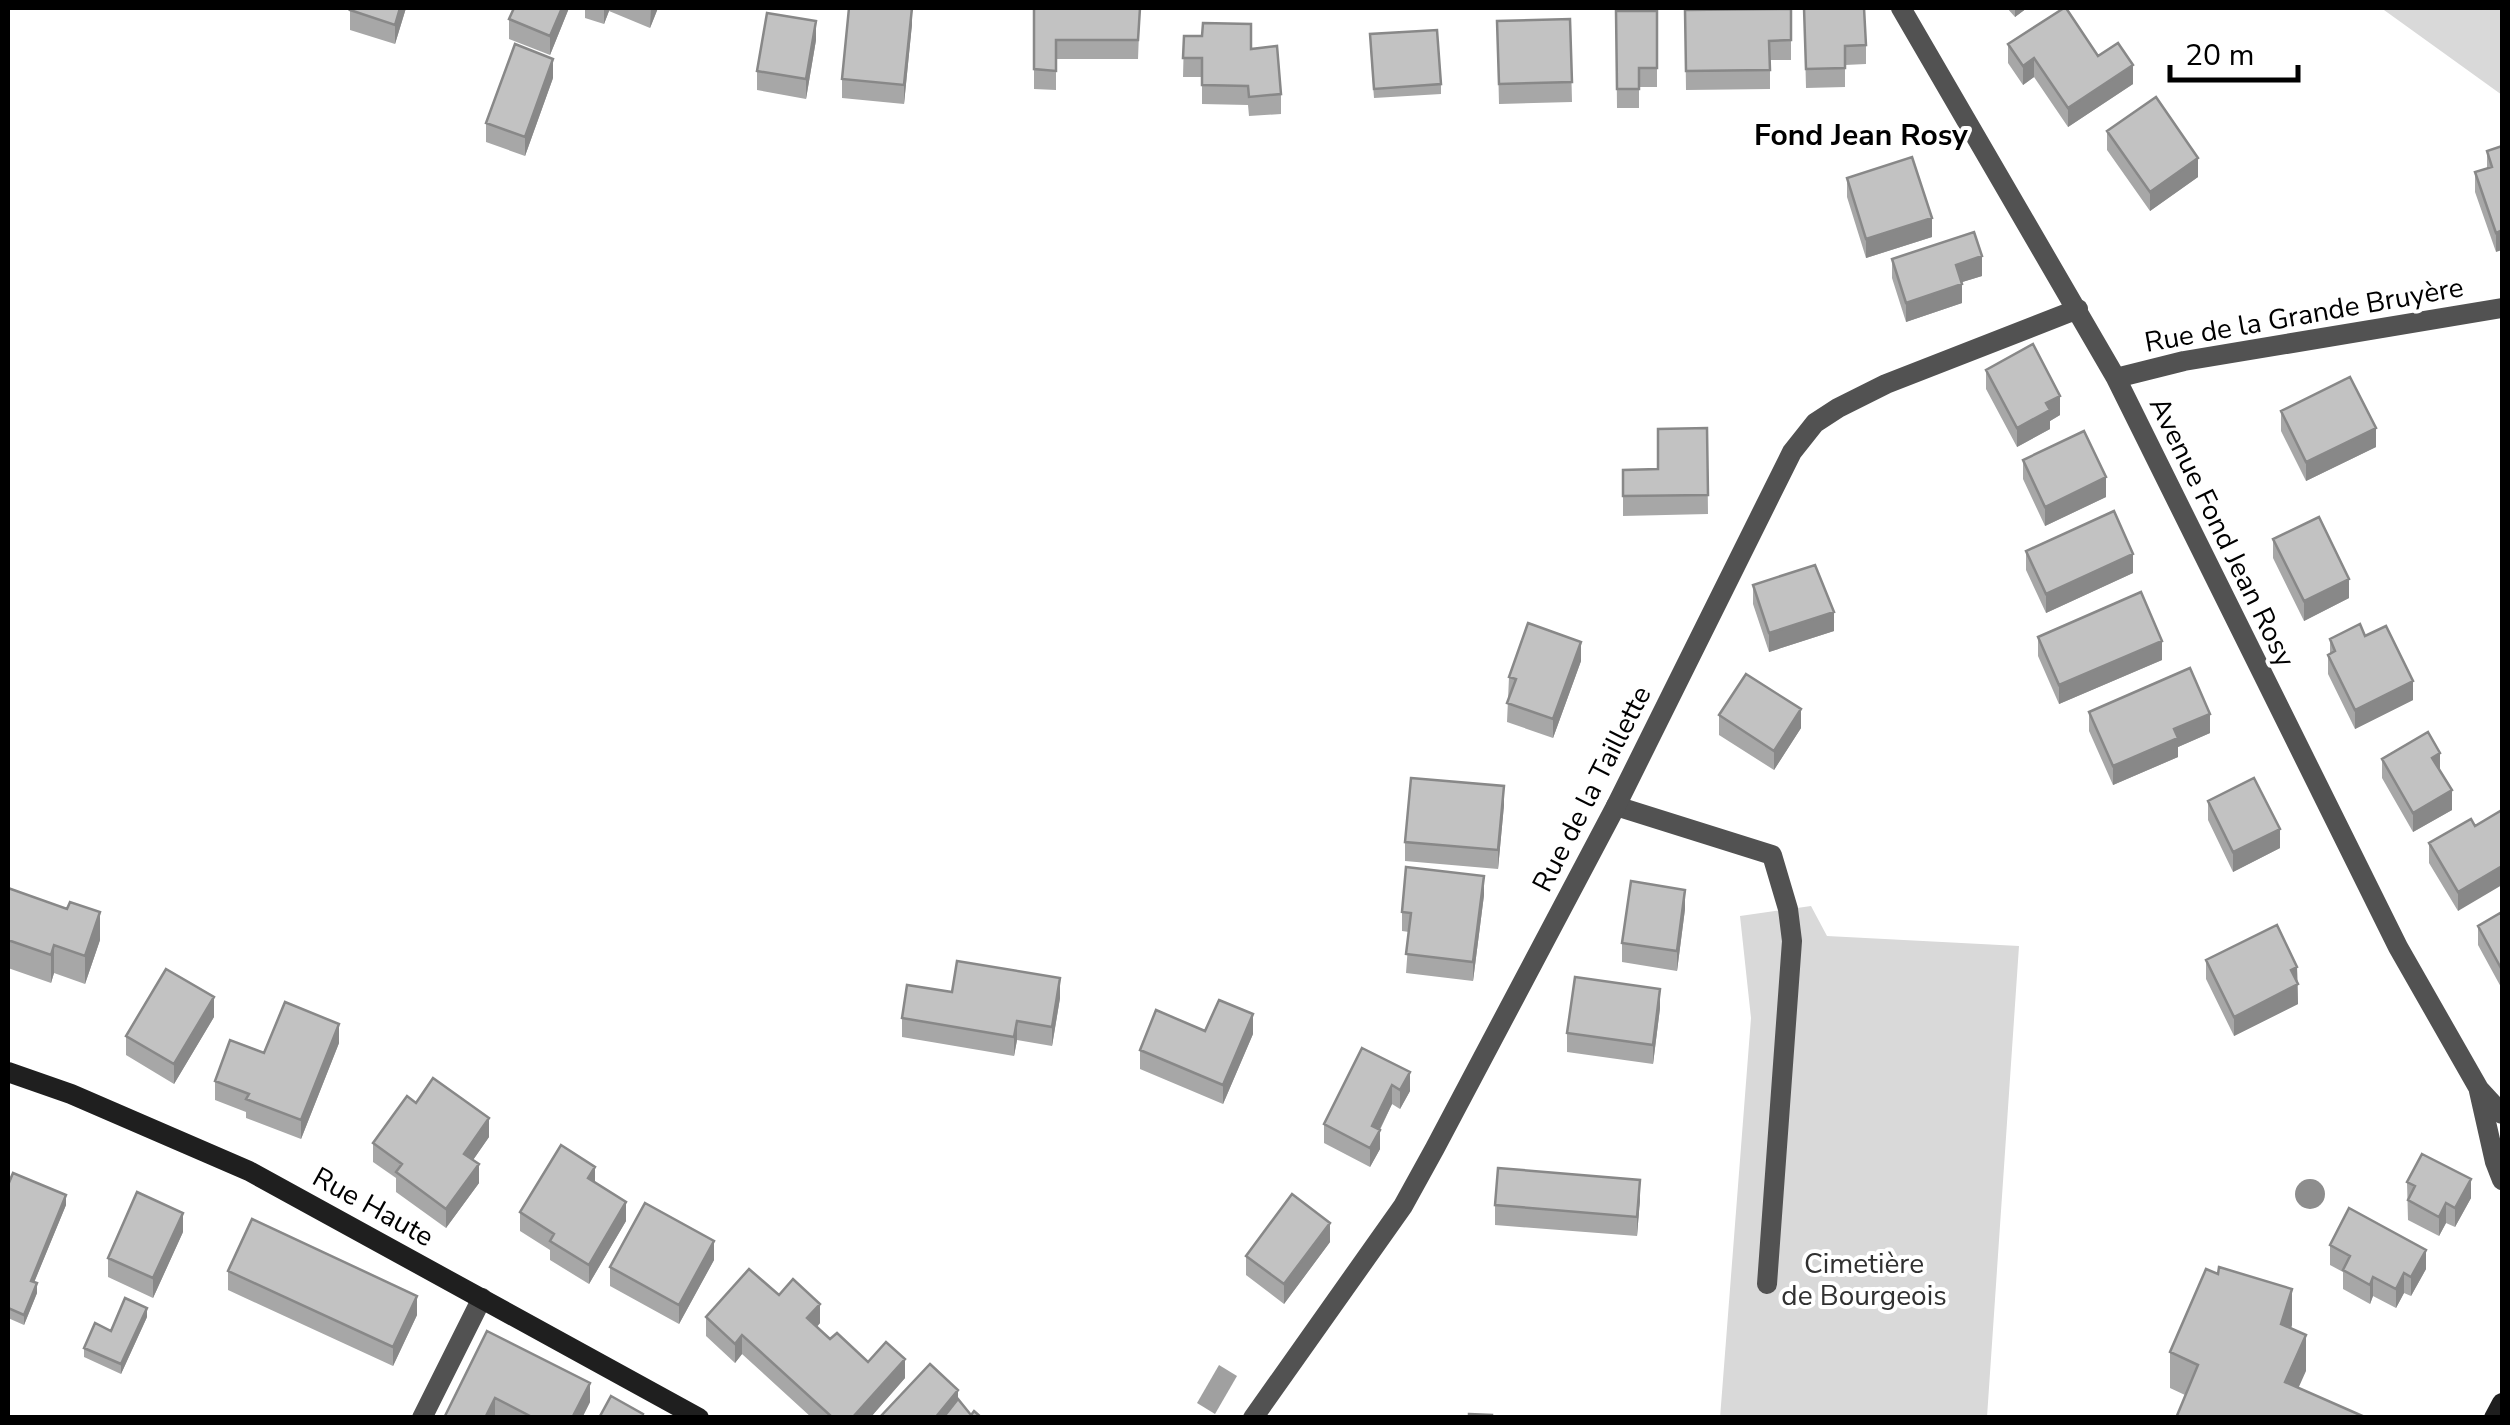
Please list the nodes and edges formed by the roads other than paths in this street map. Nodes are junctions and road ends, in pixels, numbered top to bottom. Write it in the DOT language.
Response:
graph roads {
  1 [pos="1900,8"];
  2 [pos="2078,308"];
  3 [pos="2502,308"];
  4 [pos="2116,378"];
  5 [pos="1616,806"];
  6 [pos="8,1072"];
  7 [pos="2479,1089"];
  8 [pos="2502,1114"];
  9 [pos="2502,1180"];
  10 [pos="1767,1284"];
  11 [pos="482,1298"];
  12 [pos="2502,1403"];
  13 [pos="422,1418"];
  14 [pos="700,1418"];
  15 [pos="1253,1418"];
  16 [pos="2494,1418"];
  1 -- 2 [label="street, Avenue Fond Jean Rosy"];
  2 -- 4 [label="street, Avenue Fond Jean Rosy"];
  2 -- 5 [label="street, Rue de la Taillette"];
  3 -- 4 [label="street, Rue de la Grande Bruyère"];
  4 -- 7 [label="street, Avenue Fond Jean Rosy"];
  5 -- 10 [label="street"];
  5 -- 15 [label="street, Rue de la Taillette"];
  6 -- 11 [label="street, Rue Haute"];
  7 -- 8 [label="street, Avenue Fond Jean Rosy"];
  7 -- 9 [label="street, Avenue Fond Jean Rosy"];
  11 -- 13 [label="street"];
  11 -- 14 [label="street, Rue Haute"];
  12 -- 16 [label="street"];
}
